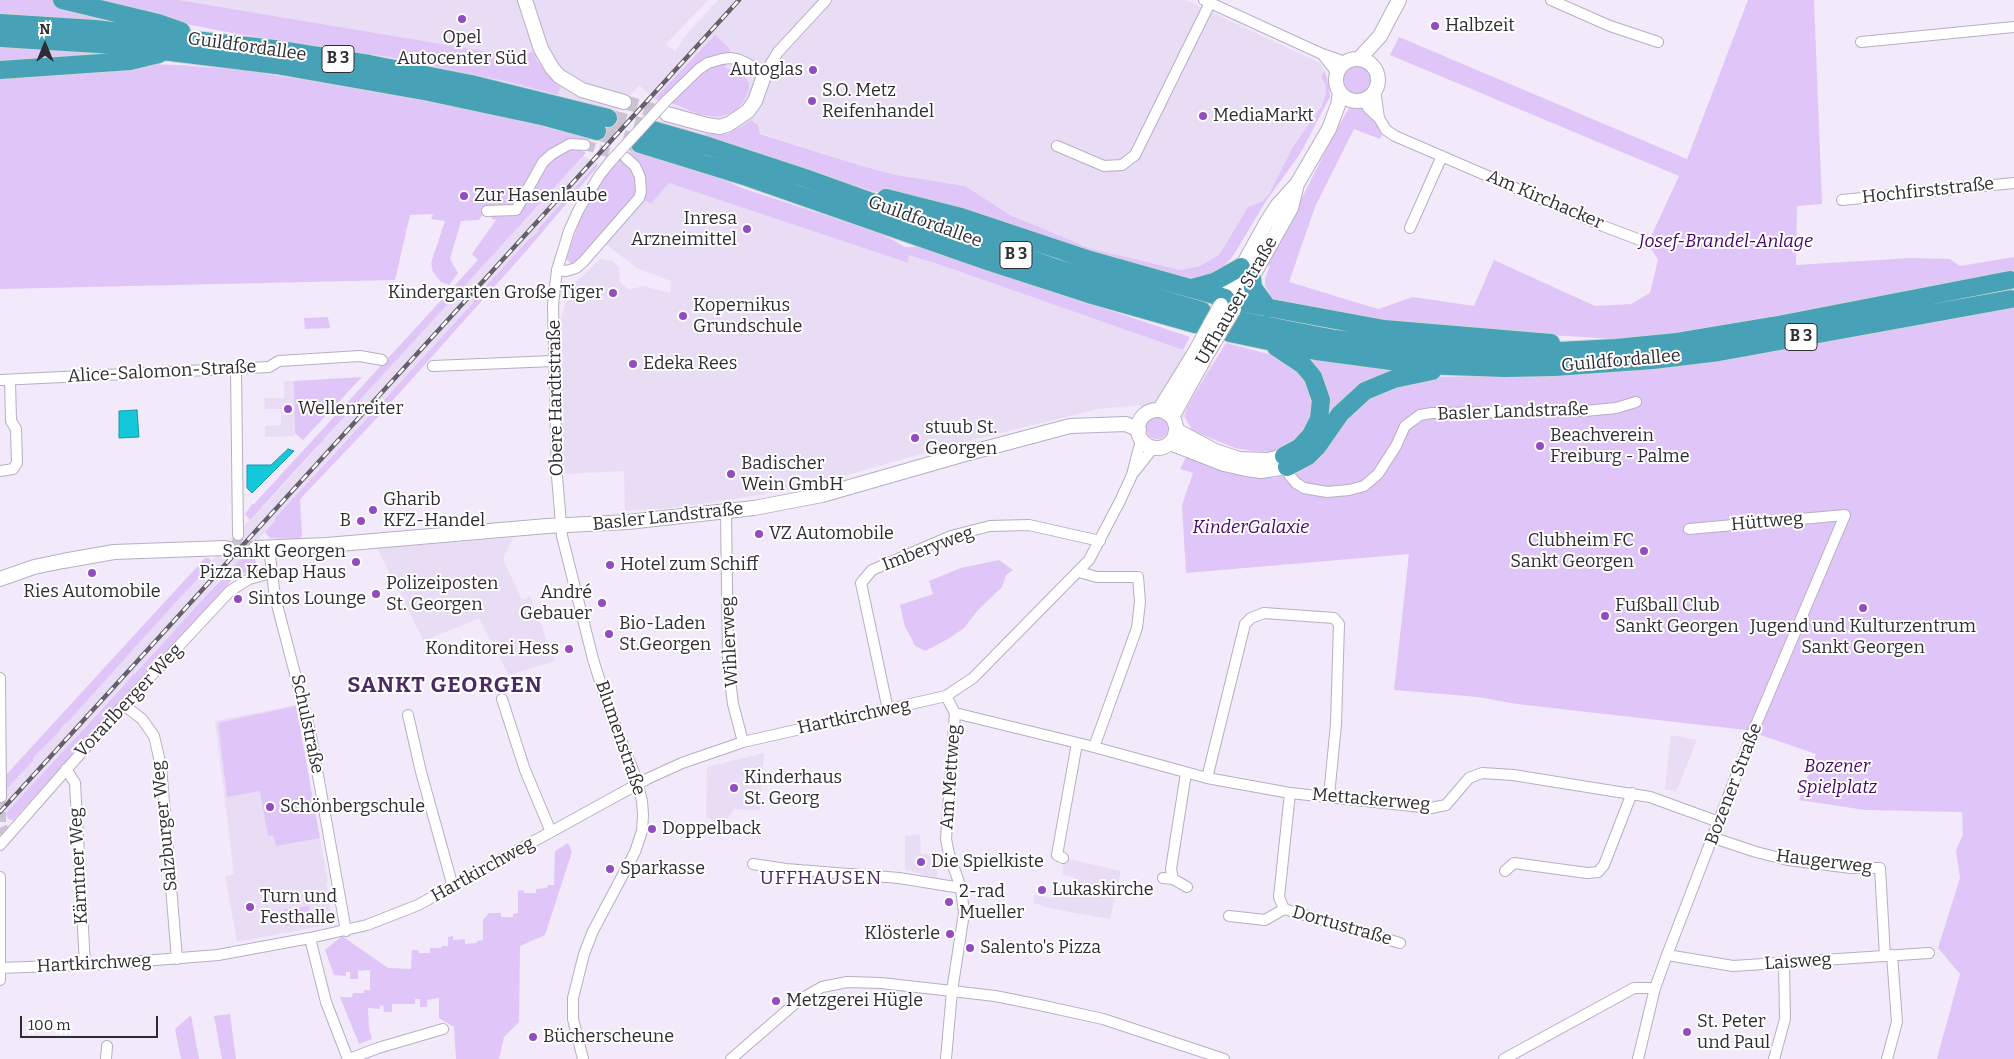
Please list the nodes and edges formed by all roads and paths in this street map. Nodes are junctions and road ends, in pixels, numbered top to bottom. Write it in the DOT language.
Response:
graph roads {
  1 [pos="62,0"];
  2 [pos="525,0"];
  3 [pos="826,0"];
  4 [pos="1399,0"];
  5 [pos="1551,0"];
  6 [pos="1207,2"];
  7 [pos="0,23"];
  8 [pos="2014,27"];
  9 [pos="1380,36"];
  10 [pos="0,38"];
  11 [pos="205,40"];
  12 [pos="1658,42"];
  13 [pos="1861,42"];
  14 [pos="172,51"];
  15 [pos="1347,65"];
  16 [pos="1373,67"];
  17 [pos="0,70"];
  18 [pos="766,73"];
  19 [pos="1375,90"];
  20 [pos="1340,92"];
  21 [pos="1358,100"];
  22 [pos="624,102"];
  23 [pos="666,108"];
  24 [pos="608,118"];
  25 [pos="1379,118"];
  26 [pos="649,129"];
  27 [pos="1329,129"];
  28 [pos="597,131"];
  29 [pos="640,144"];
  30 [pos="585,145"];
  31 [pos="1057,146"];
  32 [pos="1442,156"];
  33 [pos="626,158"];
  34 [pos="2014,183"];
  35 [pos="833,189"];
  36 [pos="1842,200"];
  37 [pos="487,211"];
  38 [pos="1410,228"];
  39 [pos="1648,242"];
  40 [pos="557,270"];
  41 [pos="1246,272"];
  42 [pos="2010,280"];
  43 [pos="1192,288"];
  44 [pos="2011,299"];
  45 [pos="1268,308"];
  46 [pos="1231,311"];
  47 [pos="1267,341"];
  48 [pos="1616,348"];
  49 [pos="382,360"];
  50 [pos="554,361"];
  51 [pos="434,366"];
  52 [pos="1454,367"];
  53 [pos="236,369"];
  54 [pos="5,380"];
  55 [pos="1636,402"];
  56 [pos="1143,416"];
  57 [pos="1169,425"];
  58 [pos="1070,426"];
  59 [pos="1140,435"];
  60 [pos="1154,447"];
  61 [pos="1285,462"];
  62 [pos="0,471"];
  63 [pos="1132,476"];
  64 [pos="726,512"];
  65 [pos="1845,515"];
  66 [pos="561,526"];
  67 [pos="1689,529"];
  68 [pos="238,535"];
  69 [pos="1100,541"];
  70 [pos="225,548"];
  71 [pos="263,548"];
  72 [pos="1079,572"];
  73 [pos="271,573"];
  74 [pos="0,579"];
  75 [pos="0,678"];
  76 [pos="946,696"];
  77 [pos="502,699"];
  78 [pos="125,706"];
  79 [pos="888,710"];
  80 [pos="955,714"];
  81 [pos="408,715"];
  82 [pos="743,742"];
  83 [pos="1077,743"];
  84 [pos="1094,747"];
  85 [pos="66,769"];
  86 [pos="1186,773"];
  87 [pos="1207,778"];
  88 [pos="638,784"];
  89 [pos="1290,793"];
  90 [pos="1632,793"];
  91 [pos="1329,796"];
  92 [pos="0,797"];
  93 [pos="1719,822"];
  94 [pos="551,832"];
  95 [pos="1714,838"];
  96 [pos="0,845"];
  97 [pos="1063,858"];
  98 [pos="753,864"];
  99 [pos="1505,871"];
  100 [pos="0,877"];
  101 [pos="453,886"];
  102 [pos="1187,887"];
  103 [pos="961,888"];
  104 [pos="1284,909"];
  105 [pos="1229,916"];
  106 [pos="346,931"];
  107 [pos="310,938"];
  108 [pos="1400,943"];
  109 [pos="1929,953"];
  110 [pos="1668,955"];
  111 [pos="1888,955"];
  112 [pos="177,959"];
  113 [pos="1784,963"];
  114 [pos="85,965"];
  115 [pos="0,968"];
  116 [pos="0,980"];
  117 [pos="1655,988"];
  118 [pos="952,990"];
  119 [pos="443,1029"];
  120 [pos="107,1046"];
  121 [pos="106,1059"];
  122 [pos="348,1059"];
  123 [pos="583,1059"];
  124 [pos="730,1059"];
  125 [pos="946,1059"];
  126 [pos="1224,1059"];
  127 [pos="1504,1059"];
  128 [pos="1638,1059"];
  129 [pos="1774,1059"];
  130 [pos="1887,1059"];
  1 -- 11 [label="highway"];
  2 -- 22 [label="street"];
  3 -- 18 [label="street"];
  4 -- 9 [label="street"];
  5 -- 12 [label="street"];
  6 -- 15 [label="street"];
  6 -- 31 [label="street"];
  7 -- 11 [label="highway, Guildfordallee / B 3"];
  8 -- 13 [label="street"];
  9 -- 15 [label="street"];
  9 -- 16 [label="street"];
  10 -- 14 [label="highway, Guildfordallee / B 3"];
  11 -- 24 [label="highway, Guildfordallee / B 3"];
  14 -- 17 [label="highway, B 3"];
  14 -- 28 [label="highway, Guildfordallee / B 3"];
  15 -- 16 [label="street"];
  15 -- 20 [label="street, Uffhauser Straße"];
  16 -- 19 [label="street"];
  18 -- 23 [label="street, Obere Hardtstraße"];
  18 -- 23 [label="street"];
  19 -- 21 [label="street, Uffhauser Straße"];
  19 -- 25 [label="street"];
  20 -- 21 [label="street"];
  20 -- 27 [label="street, Uffhauser Straße"];
  21 -- 25 [label="street, Am Kirchacker"];
  21 -- 27 [label="street, Uffhauser Straße"];
  23 -- 40 [label="street, Obere Hardtstraße, bridge"];
  25 -- 32 [label="street, Am Kirchacker"];
  26 -- 35 [label="highway, Guildfordallee / B 3"];
  27 -- 41 [label="street, Uffhauser Straße"];
  29 -- 35 [label="highway, Guildfordallee / B 3"];
  30 -- 37 [label="street"];
  32 -- 38 [label="street"];
  32 -- 39 [label="street, Am Kirchacker"];
  33 -- 40 [label="street"];
  34 -- 36 [label="street, Hochfirststraße"];
  35 -- 43 [label="highway"];
  40 -- 50 [label="street, Obere Hardtstraße"];
  41 -- 43 [label="highway"];
  41 -- 45 [label="highway"];
  41 -- 46 [label="street, Uffhauser Straße"];
  42 -- 48 [label="highway, Guildfordallee / B 3"];
  43 -- 46 [label="highway"];
  44 -- 52 [label="highway, Guildfordallee / B 3"];
  45 -- 46 [label="highway"];
  45 -- 48 [label="highway"];
  46 -- 47 [label="highway, Guildfordallee / B 3"];
  46 -- 48 [label="highway, Guildfordallee / B 3"];
  46 -- 57 [label="street, Uffhauser Straße, bridge"];
  47 -- 52 [label="highway, Guildfordallee / B 3"];
  47 -- 61 [label="highway"];
  49 -- 53 [label="street, Alice-Salomon-Straße"];
  50 -- 51 [label="street"];
  50 -- 66 [label="street, Obere Hardtstraße"];
  52 -- 61 [label="highway"];
  53 -- 54 [label="street, Alice-Salomon-Straße"];
  53 -- 68 [label="street"];
  54 -- 62 [label="street"];
  55 -- 61 [label="street, Basler Landstraße"];
  56 -- 57 [label="street, Basler Landstraße"];
  56 -- 58 [label="street, Basler Landstraße"];
  56 -- 59 [label="street"];
  57 -- 60 [label="street"];
  57 -- 61 [label="street"];
  58 -- 59 [label="street, Basler Landstraße"];
  58 -- 64 [label="street, Basler Landstraße"];
  59 -- 60 [label="street, Basler Landstraße"];
  59 -- 63 [label="street"];
  60 -- 63 [label="street"];
  63 -- 69 [label="street"];
  64 -- 66 [label="street, Basler Landstraße"];
  64 -- 82 [label="street, Wihlerweg"];
  65 -- 67 [label="street, Hüttweg"];
  65 -- 93 [label="street, Bozener Straße"];
  66 -- 71 [label="street, Basler Landstraße"];
  66 -- 88 [label="street, Blumenstraße"];
  69 -- 72 [label="street"];
  69 -- 79 [label="street, Imberyweg"];
  70 -- 74 [label="street"];
  71 -- 73 [label="street, Schulstraße"];
  72 -- 76 [label="street"];
  72 -- 84 [label="street"];
  73 -- 78 [label="street, Vorarlberger Weg"];
  73 -- 106 [label="street, Schulstraße"];
  75 -- 92 [label="street"];
  76 -- 79 [label="street, Hartkirchweg"];
  76 -- 80 [label="street, Am Mettweg"];
  77 -- 94 [label="street"];
  78 -- 85 [label="street, Vorarlberger Weg"];
  78 -- 112 [label="street, Salzburger Weg"];
  79 -- 82 [label="street, Hartkirchweg"];
  80 -- 83 [label="street, Mettackerweg"];
  80 -- 103 [label="street, Am Mettweg"];
  81 -- 101 [label="street"];
  82 -- 88 [label="street, Hartkirchweg"];
  83 -- 84 [label="street, Mettackerweg"];
  83 -- 97 [label="street"];
  84 -- 86 [label="street, Mettackerweg"];
  85 -- 96 [label="street, Vorarlberger Weg"];
  85 -- 114 [label="street, Kärntner Weg"];
  86 -- 87 [label="street, Mettackerweg"];
  86 -- 102 [label="street"];
  87 -- 89 [label="street, Mettackerweg"];
  87 -- 91 [label="street"];
  88 -- 94 [label="street, Hartkirchweg"];
  88 -- 123 [label="street, Blumenstraße"];
  89 -- 91 [label="street, Mettackerweg"];
  89 -- 104 [label="street, Dortustraße"];
  90 -- 91 [label="street, Mettackerweg"];
  90 -- 93 [label="street, Mettackerweg"];
  90 -- 99 [label="street"];
  93 -- 95 [label="street, Bozener Straße"];
  94 -- 101 [label="street, Hartkirchweg"];
  95 -- 110 [label="street, Bozener Straße"];
  95 -- 111 [label="street, Haugerweg"];
  98 -- 103 [label="street"];
  100 -- 115 [label="street"];
  101 -- 106 [label="street, Hartkirchweg"];
  103 -- 118 [label="street, Am Mettweg"];
  104 -- 105 [label="street, Dortustraße"];
  104 -- 108 [label="street, Dortustraße"];
  106 -- 107 [label="street, Hartkirchweg"];
  107 -- 112 [label="street, Hartkirchweg"];
  107 -- 122 [label="street"];
  109 -- 111 [label="street, Laisweg"];
  110 -- 113 [label="street, Laisweg"];
  110 -- 117 [label="street, Bozener Straße"];
  111 -- 113 [label="street, Laisweg"];
  111 -- 130 [label="street, Haugerweg"];
  112 -- 114 [label="street, Hartkirchweg"];
  113 -- 129 [label="street"];
  114 -- 115 [label="street, Hartkirchweg"];
  115 -- 116 [label="street"];
  117 -- 127 [label="street"];
  117 -- 128 [label="street, Bozener Straße"];
  118 -- 124 [label="street"];
  118 -- 125 [label="street, Am Mettweg"];
  118 -- 126 [label="street"];
  119 -- 122 [label="street"];
  120 -- 121 [label="street"];
}
